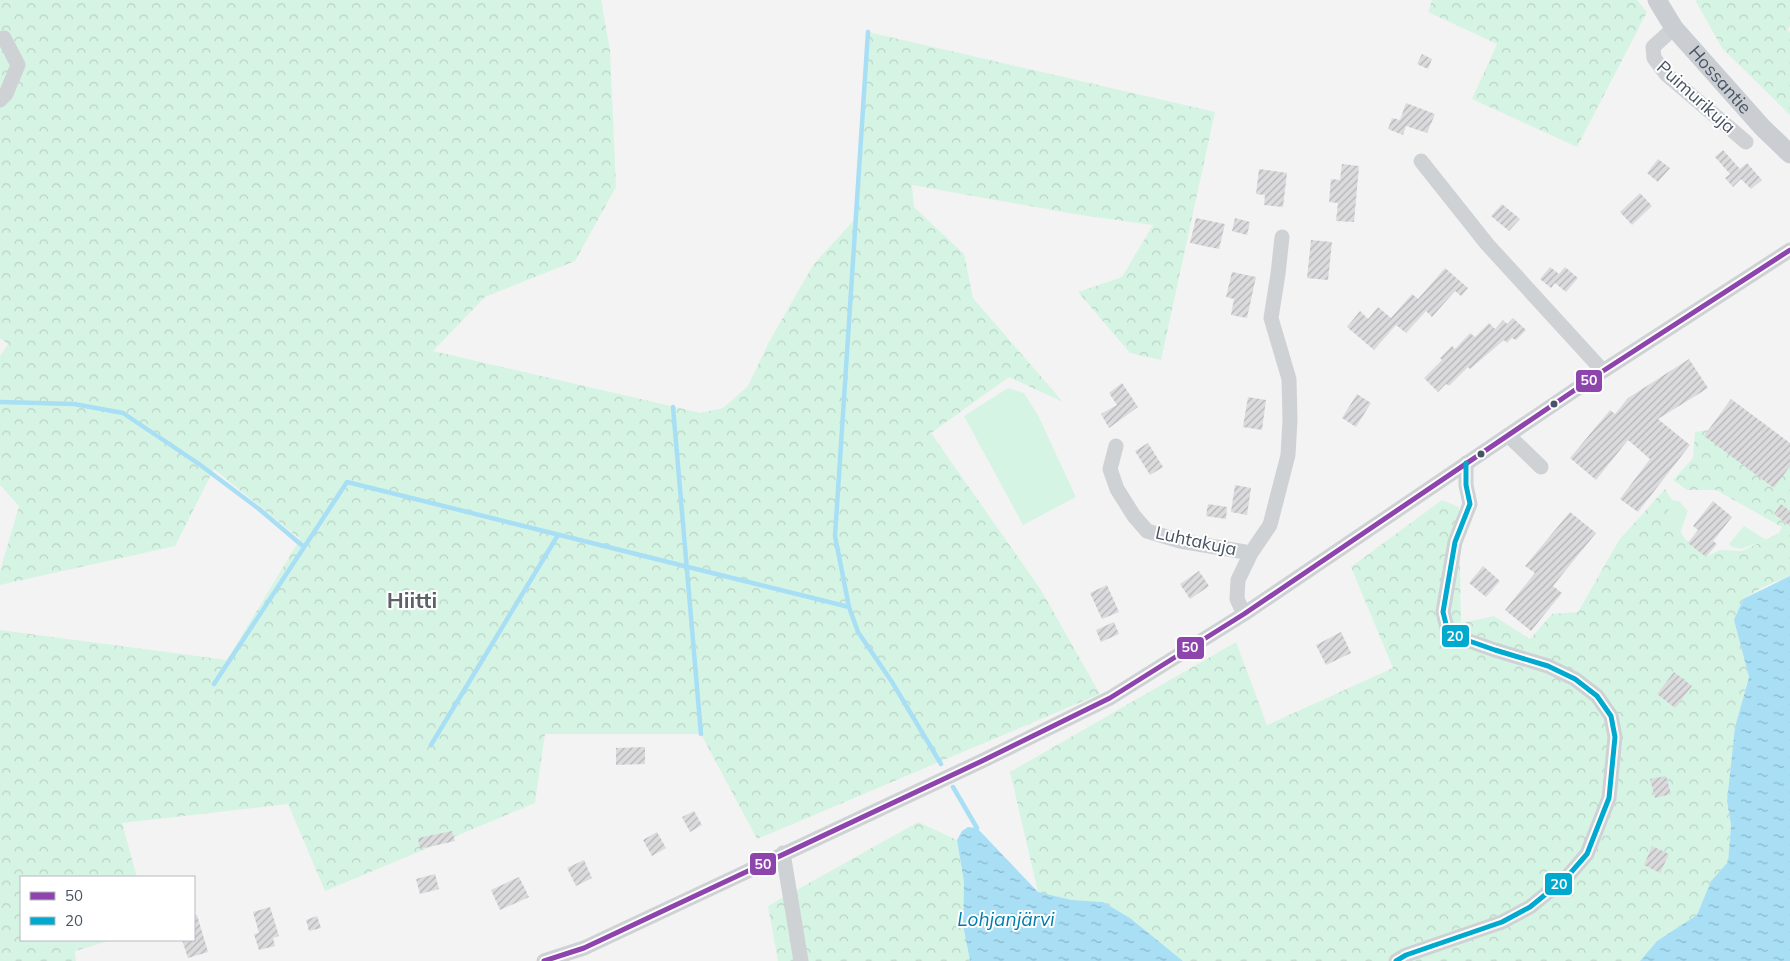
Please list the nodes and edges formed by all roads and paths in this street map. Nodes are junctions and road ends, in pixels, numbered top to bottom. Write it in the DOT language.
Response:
graph roads {
  1 [pos="1657,0"];
  2 [pos="1674,28"];
  3 [pos="0,39"];
  4 [pos="0,100"];
  5 [pos="1746,142"];
  6 [pos="1790,154"];
  7 [pos="1421,161"];
  8 [pos="1282,237"];
  9 [pos="1790,250"];
  10 [pos="1603,371"];
  11 [pos="1508,435"];
  12 [pos="1116,446"];
  13 [pos="1466,463"];
  14 [pos="1541,468"];
  15 [pos="1252,553"];
  16 [pos="1244,614"];
  17 [pos="783,854"];
  18 [pos="544,961"];
  19 [pos="801,961"];
  20 [pos="1396,961"];
  1 -- 2 [label="main road, Hossantie"];
  2 -- 5 [label="street, Puimurikuja"];
  2 -- 6 [label="main road, Hossantie"];
  3 -- 4 [label="street"];
  7 -- 10 [label="street"];
  8 -- 15 [label="street"];
  9 -- 10 [label="street"];
  10 -- 11 [label="street"];
  11 -- 13 [label="street"];
  11 -- 14 [label="street"];
  12 -- 15 [label="street, Luhtakuja"];
  13 -- 16 [label="street"];
  13 -- 20 [label="street"];
  15 -- 16 [label="street"];
  16 -- 17 [label="street"];
  17 -- 18 [label="street"];
  17 -- 19 [label="street"];
}
